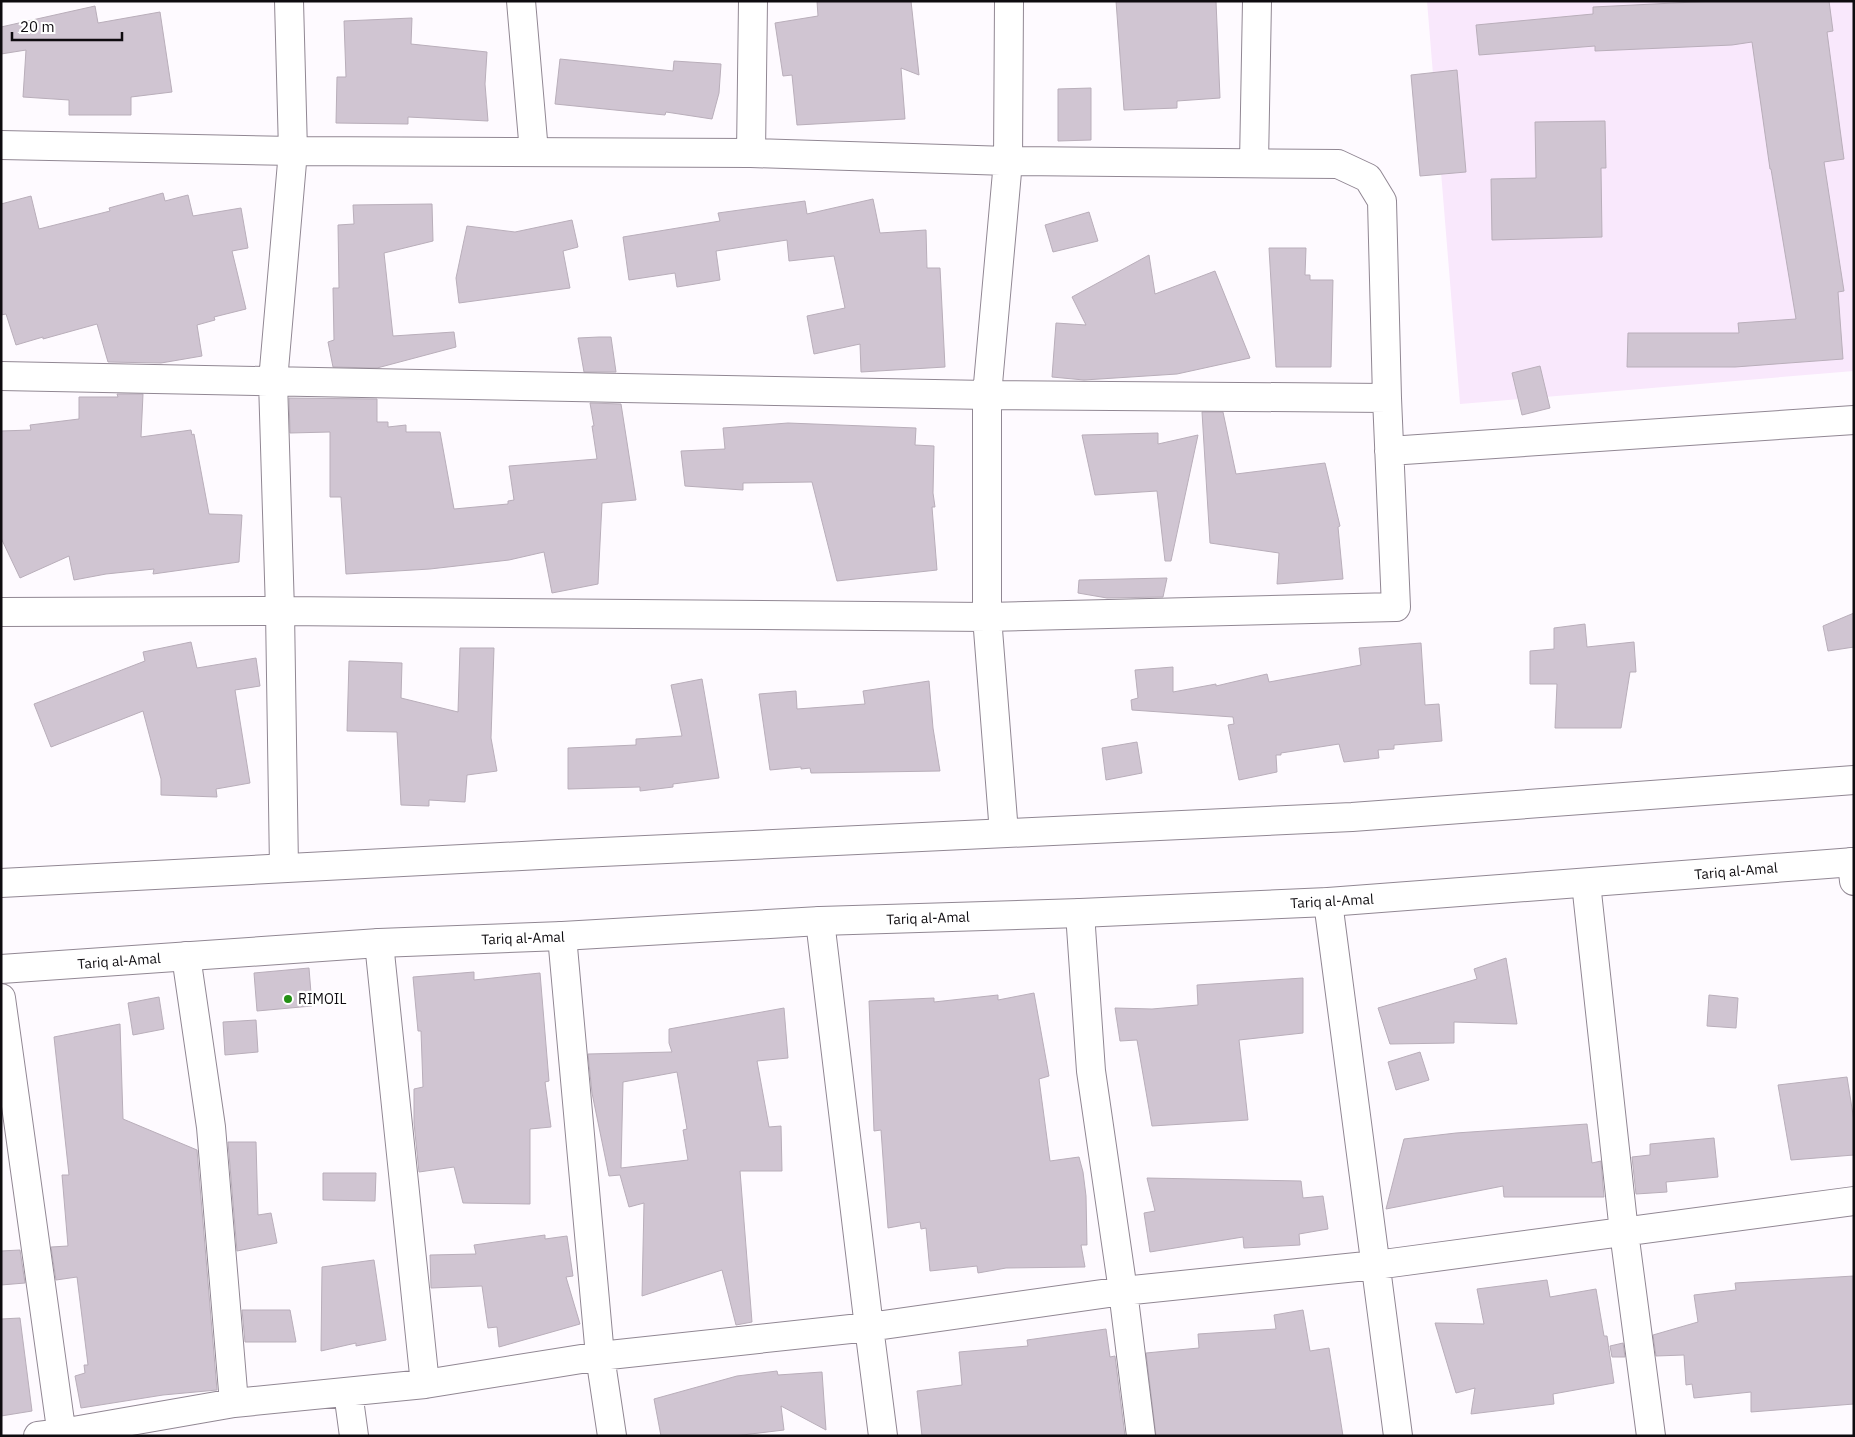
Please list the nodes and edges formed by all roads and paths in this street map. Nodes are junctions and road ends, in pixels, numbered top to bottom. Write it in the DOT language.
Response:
graph roads {
  1 [pos="289,1"];
  2 [pos="522,1"];
  3 [pos="753,1"];
  4 [pos="1010,1"];
  5 [pos="1257,1"];
  6 [pos="1,145"];
  7 [pos="293,151"];
  8 [pos="534,152"];
  9 [pos="751,153"];
  10 [pos="1008,162"];
  11 [pos="1254,163"];
  12 [pos="1,376"];
  13 [pos="273,381"];
  14 [pos="987,395"];
  15 [pos="1386,398"];
  16 [pos="1854,420"];
  17 [pos="1389,451"];
  18 [pos="280,611"];
  19 [pos="1,612"];
  20 [pos="987,617"];
  21 [pos="1854,780"];
  22 [pos="1004,833"];
  23 [pos="284,868"];
  24 [pos="1853,868"];
  25 [pos="1,883"];
  26 [pos="1586,883"];
  27 [pos="1328,902"];
  28 [pos="1080,913"];
  29 [pos="820,921"];
  30 [pos="562,936"];
  31 [pos="379,943"];
  32 [pos="186,956"];
  33 [pos="1,969"];
  34 [pos="1,998"];
  35 [pos="1854,1201"];
  36 [pos="1624,1232"];
  37 [pos="1376,1265"];
  38 [pos="1123,1291"];
  39 [pos="868,1327"];
  40 [pos="600,1356"];
  41 [pos="424,1384"];
  42 [pos="348,1392"];
  43 [pos="234,1404"];
  44 [pos="54,1435"];
  45 [pos="354,1436"];
  46 [pos="612,1436"];
  47 [pos="883,1436"];
  48 [pos="1141,1436"];
  49 [pos="1398,1436"];
  50 [pos="1651,1436"];
  1 -- 7 [label="main road"];
  2 -- 8 [label="main road"];
  3 -- 9 [label="main road"];
  4 -- 10 [label="main road"];
  5 -- 11 [label="main road"];
  6 -- 7 [label="main road"];
  7 -- 8 [label="main road"];
  7 -- 13 [label="main road"];
  8 -- 9 [label="main road"];
  9 -- 10 [label="main road"];
  10 -- 11 [label="main road"];
  10 -- 14 [label="main road"];
  11 -- 15 [label="main road"];
  12 -- 13 [label="main road"];
  13 -- 14 [label="main road"];
  13 -- 18 [label="main road"];
  14 -- 15 [label="main road"];
  14 -- 20 [label="main road"];
  15 -- 17 [label="main road"];
  16 -- 17 [label="main road"];
  17 -- 20 [label="main road"];
  18 -- 19 [label="main road"];
  18 -- 20 [label="main road"];
  18 -- 23 [label="main road"];
  20 -- 22 [label="main road"];
  21 -- 22 [label="main road"];
  22 -- 23 [label="main road"];
  23 -- 25 [label="main road"];
  24 -- 26 [label="main road, Tariq al-Amal"];
  26 -- 27 [label="main road, Tariq al-Amal"];
  26 -- 36 [label="main road"];
  27 -- 28 [label="main road, Tariq al-Amal"];
  27 -- 37 [label="main road"];
  28 -- 29 [label="main road, Tariq al-Amal"];
  28 -- 38 [label="main road"];
  29 -- 30 [label="main road, Tariq al-Amal"];
  29 -- 39 [label="main road"];
  30 -- 31 [label="main road, Tariq al-Amal"];
  30 -- 40 [label="main road"];
  31 -- 32 [label="main road, Tariq al-Amal"];
  31 -- 41 [label="main road"];
  32 -- 33 [label="main road, Tariq al-Amal"];
  32 -- 43 [label="main road"];
  34 -- 44 [label="main road"];
  35 -- 36 [label="main road"];
  36 -- 37 [label="main road"];
  36 -- 50 [label="main road"];
  37 -- 38 [label="main road"];
  37 -- 49 [label="main road"];
  38 -- 39 [label="main road"];
  38 -- 48 [label="main road"];
  39 -- 40 [label="main road"];
  39 -- 47 [label="main road"];
  40 -- 41 [label="main road"];
  40 -- 46 [label="main road"];
  41 -- 42 [label="main road"];
  42 -- 43 [label="main road"];
  42 -- 45 [label="main road"];
  43 -- 44 [label="main road"];
}
